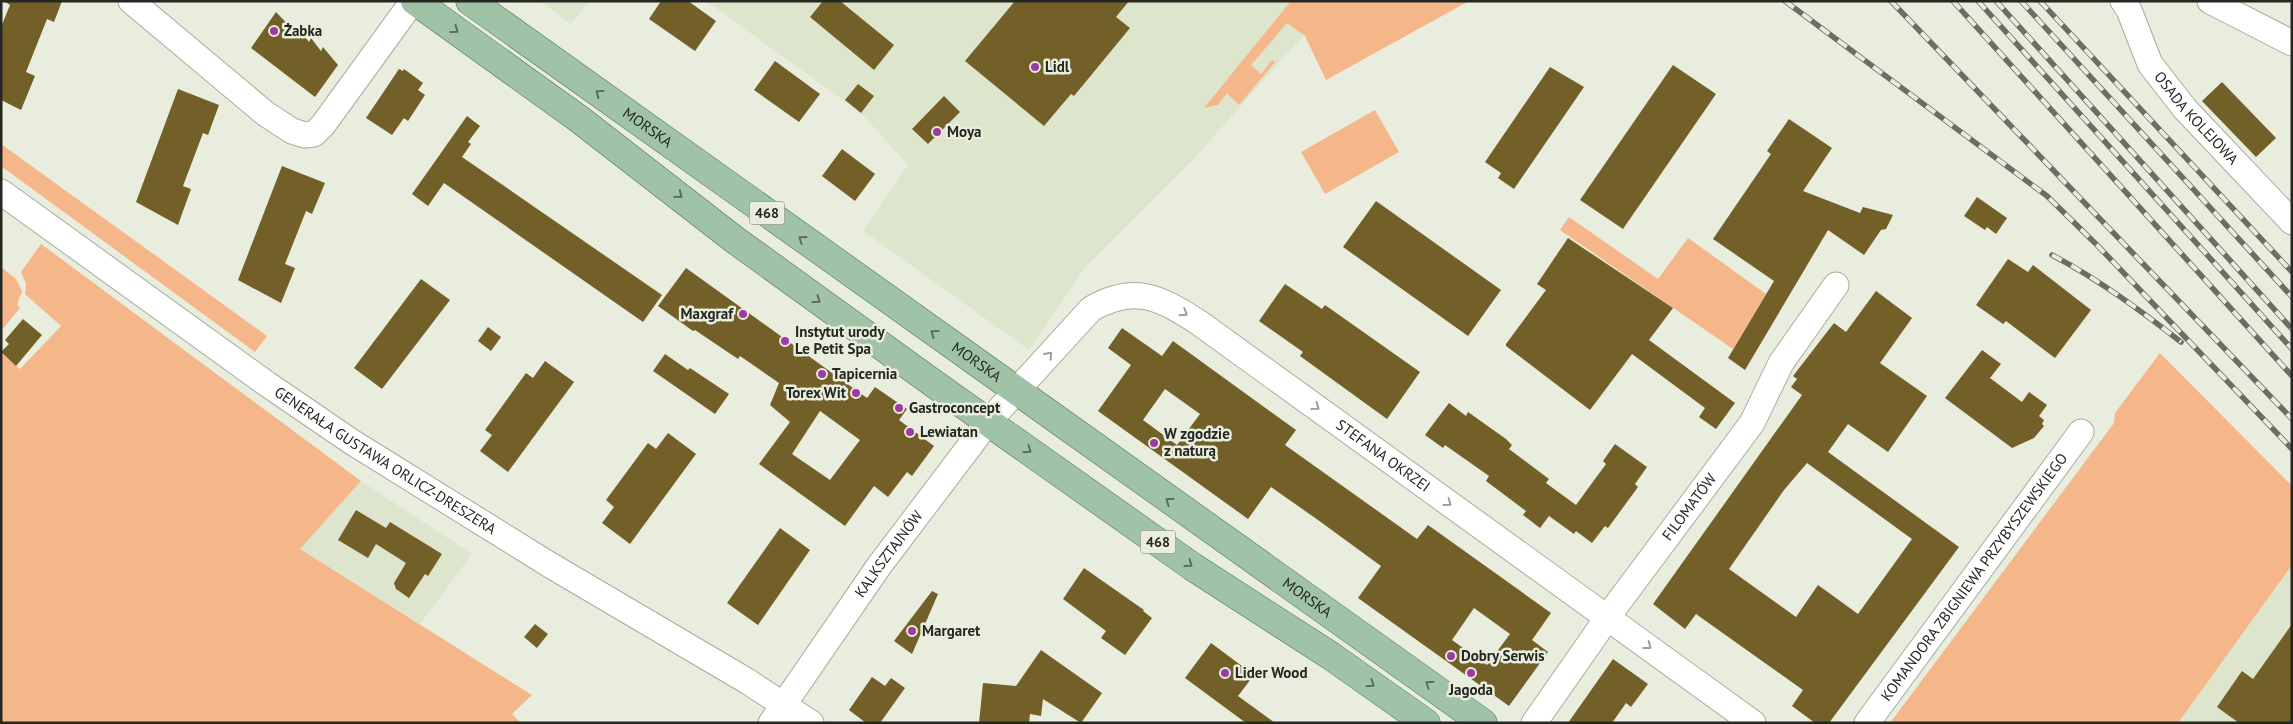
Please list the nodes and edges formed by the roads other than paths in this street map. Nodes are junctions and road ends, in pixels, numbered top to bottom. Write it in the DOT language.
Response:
graph roads {
  1 [pos="131,1"];
  2 [pos="414,1"];
  3 [pos="470,1"];
  4 [pos="2123,1"];
  5 [pos="2210,1"];
  6 [pos="2292,43"];
  7 [pos="1,192"];
  8 [pos="2292,222"];
  9 [pos="1836,285"];
  10 [pos="1017,392"];
  11 [pos="988,422"];
  12 [pos="2080,432"];
  13 [pos="1608,617"];
  14 [pos="778,714"];
  15 [pos="811,723"];
  16 [pos="1426,723"];
  17 [pos="1483,723"];
  18 [pos="1534,723"];
  19 [pos="1753,723"];
  20 [pos="1867,723"];
  1 -- 2 [label="street"];
  2 -- 11 [label="main road, 468, one-way"];
  10 -- 3 [label="main road, MORSKA / 468, one-way"];
  4 -- 8 [label="street, OSADA KOLEJOWA"];
  5 -- 6 [label="street"];
  7 -- 14 [label="street, GENERAŁA GUSTAWA ORLICZ-DRESZERA"];
  9 -- 13 [label="street, FILOMATÓW"];
  10 -- 11 [label="street, KALKSZTAJNÓW"];
  10 -- 13 [label="street, STEFANA OKRZEI, one-way"];
  17 -- 10 [label="main road, MORSKA / 468, one-way"];
  11 -- 14 [label="street, KALKSZTAJNÓW"];
  11 -- 16 [label="main road, 468, one-way"];
  12 -- 20 [label="street, KOMANDORA ZBIGNIEWA PRZYBYSZEWSKIEGO"];
  13 -- 18 [label="street, FILOMATÓW"];
  13 -- 19 [label="street, STEFANA OKRZEI, one-way"];
  14 -- 15 [label="street, GENERAŁA GUSTAWA ORLICZ-DRESZERA"];
}
